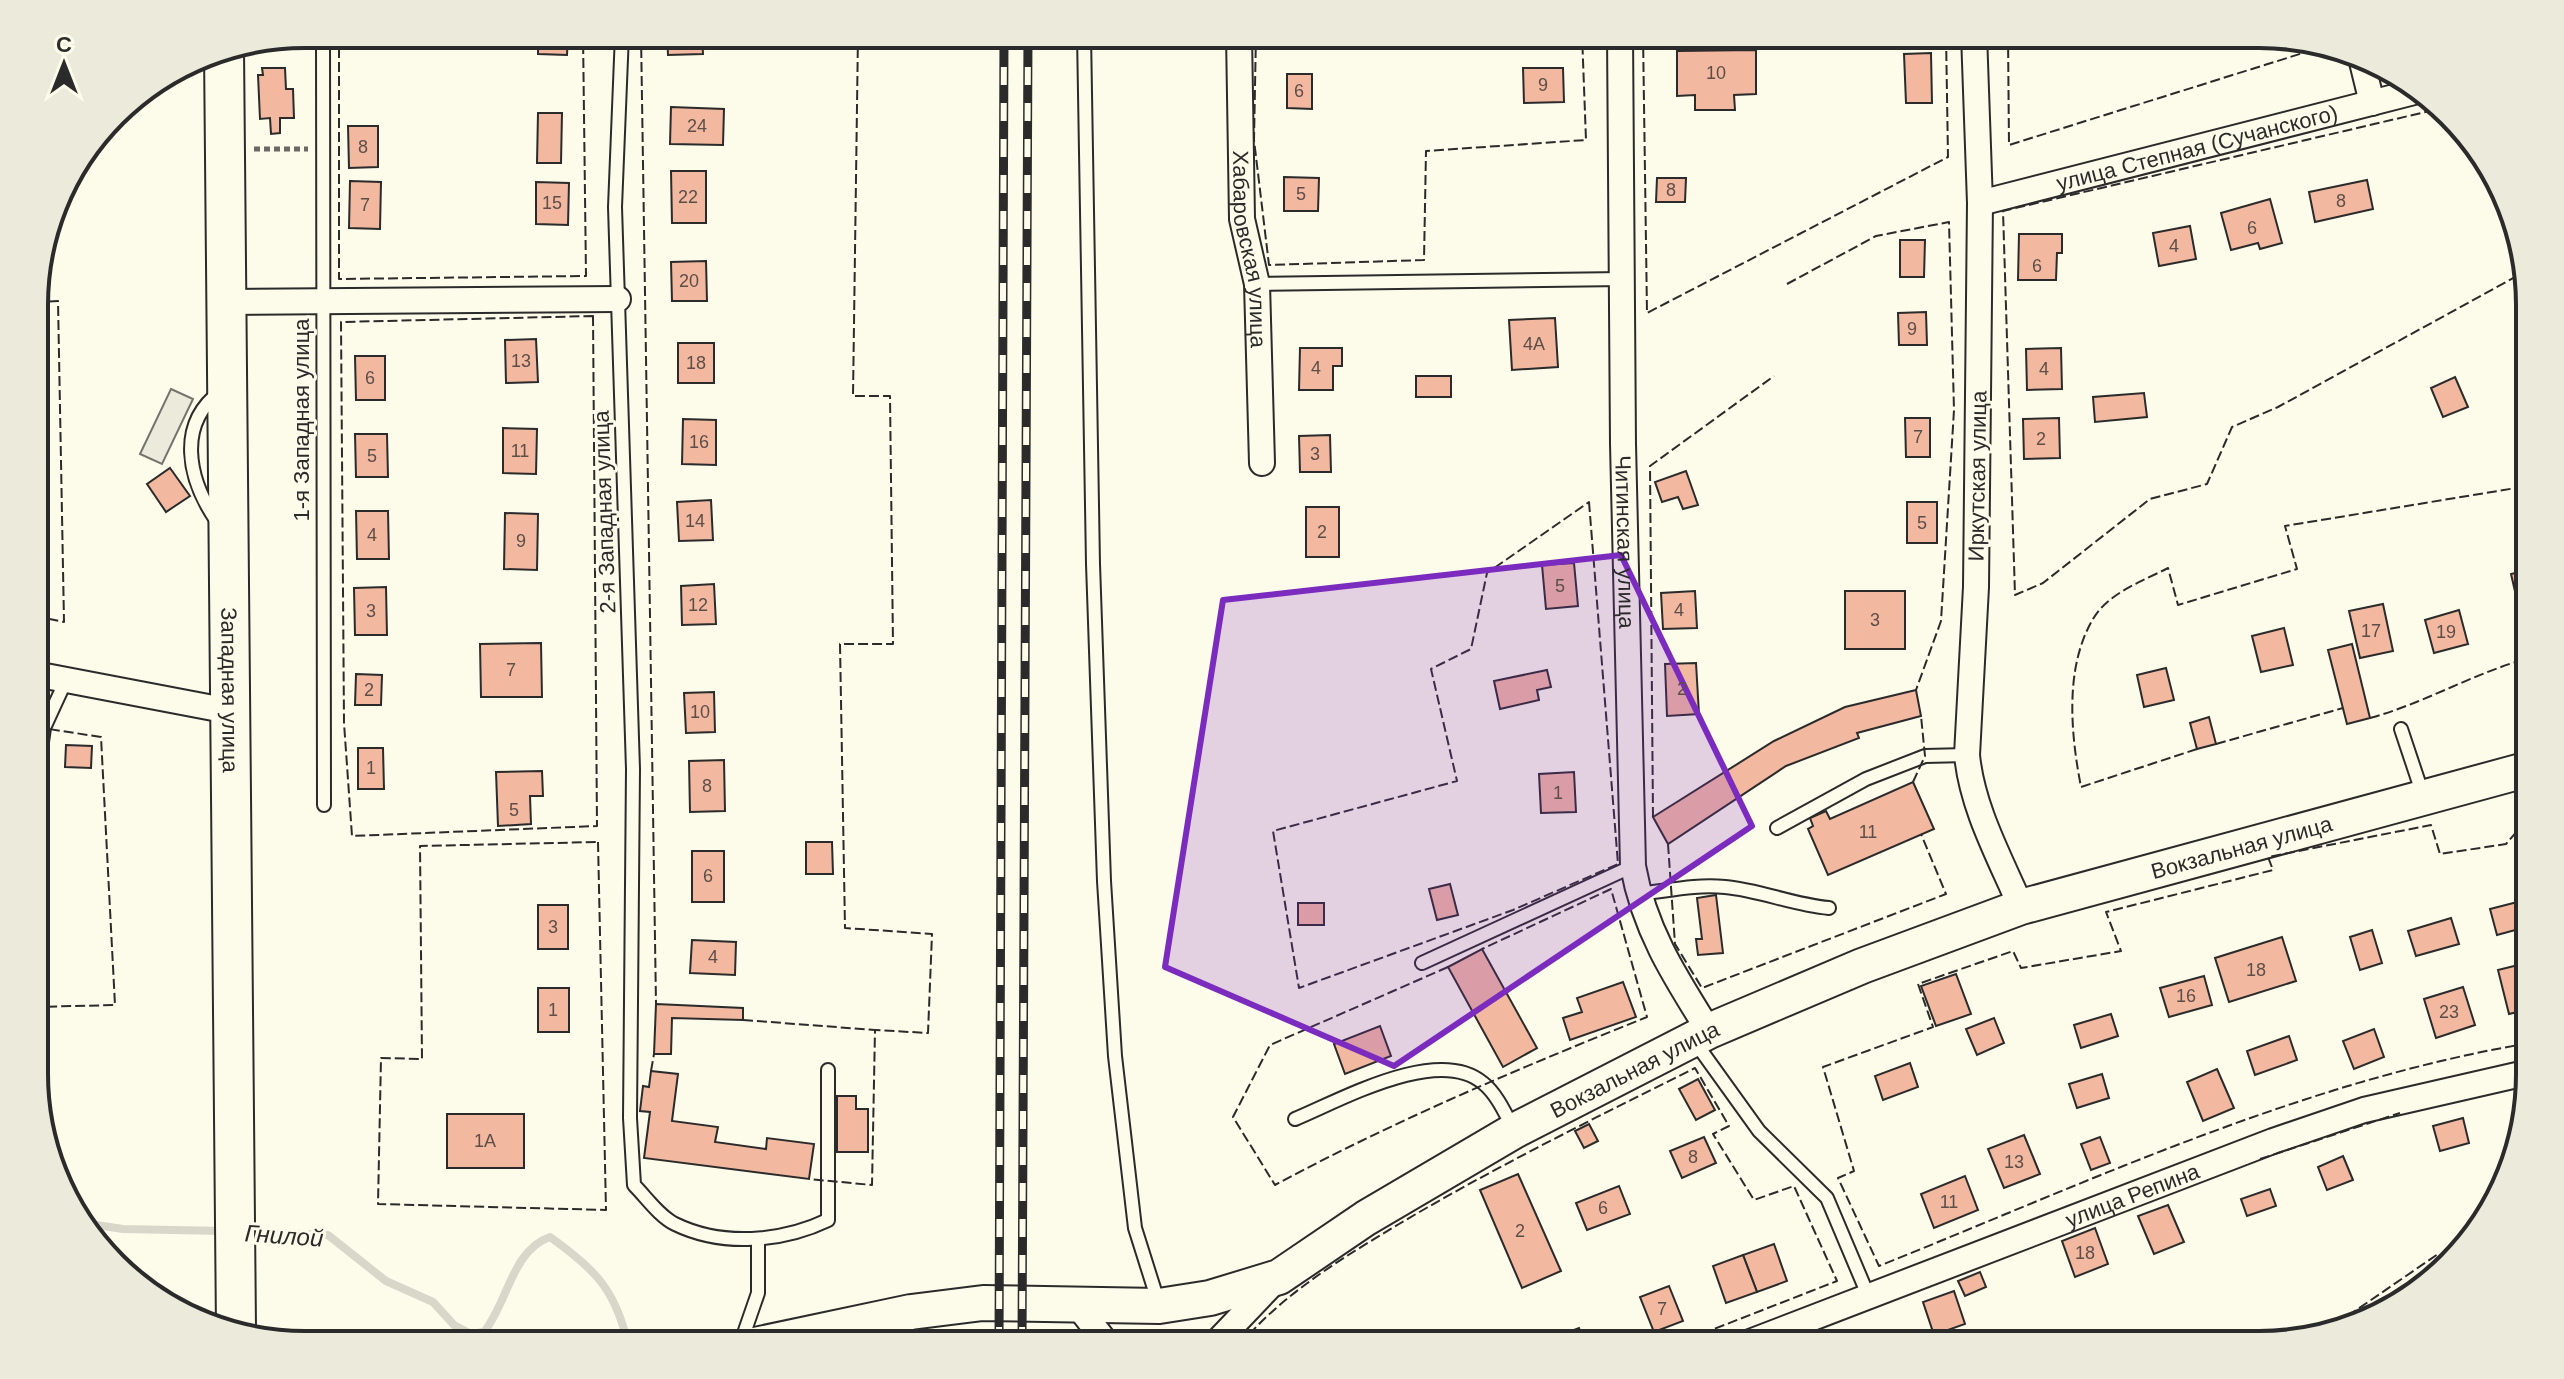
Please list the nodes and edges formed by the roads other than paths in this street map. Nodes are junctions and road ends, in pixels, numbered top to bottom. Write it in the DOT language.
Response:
graph roads {
  1 [pos="323,48"];
  2 [pos="621,48"];
  3 [pos="1084,48"];
  4 [pos="1239,48"];
  5 [pos="1620,48"];
  6 [pos="1974,48"];
  7 [pos="224,61"];
  8 [pos="2364,71"];
  9 [pos="2406,94"];
  10 [pos="2372,103"];
  11 [pos="1980,203"];
  12 [pos="1624,279"];
  13 [pos="1257,284"];
  14 [pos="618,299"];
  15 [pos="320,301"];
  16 [pos="227,302"];
  17 [pos="1262,463"];
  18 [pos="49,676"];
  19 [pos="67,678"];
  20 [pos="229,711"];
  21 [pos="48,718"];
  22 [pos="2401,729"];
  23 [pos="1967,755"];
  24 [pos="2516,772"];
  25 [pos="2423,795"];
  26 [pos="324,805"];
  27 [pos="1777,828"];
  28 [pos="1633,866"];
  29 [pos="1638,894"];
  30 [pos="2021,907"];
  31 [pos="1829,908"];
  32 [pos="1422,963"];
  33 [pos="1701,1035"];
  34 [pos="828,1070"];
  35 [pos="2516,1075"];
  36 [pos="1295,1119"];
  37 [pos="1514,1131"];
  38 [pos="758,1240"];
  39 [pos="1279,1277"];
  40 [pos="1868,1295"];
  41 [pos="1077,1305"];
  42 [pos="1159,1306"];
  43 [pos="236,1321"];
  44 [pos="1779,1330"];
  45 [pos="745,1331"];
  46 [pos="825,1331"];
  47 [pos="1097,1331"];
  48 [pos="1230,1331"];
  1 -- 15 [label="lane, 1-я Западная улица"];
  2 -- 14 [label="lane, 2-я Западная улица"];
  3 -- 42 [label="lane"];
  4 -- 13 [label="street, Хабаровская улица"];
  5 -- 12 [label="street, Читинская улица"];
  6 -- 11 [label="street, Иркутская улица"];
  7 -- 16 [label="main road, Западная улица"];
  8 -- 10 [label="street"];
  9 -- 10 [label="street, улица Степная (Сучанского)"];
  10 -- 11 [label="street, улица Степная (Сучанского)"];
  11 -- 23 [label="street, Иркутская улица"];
  12 -- 13 [label="lane"];
  12 -- 28 [label="street, Читинская улица"];
  13 -- 17 [label="street, Хабаровская улица"];
  14 -- 15 [label="street"];
  14 -- 38 [label="lane, 2-я Западная улица"];
  15 -- 16 [label="street"];
  15 -- 26 [label="lane, 1-я Западная улица"];
  16 -- 20 [label="main road, Западная улица"];
  18 -- 19 [label="street"];
  19 -- 20 [label="street"];
  19 -- 21 [label="lane"];
  20 -- 43 [label="main road, Западная улица"];
  22 -- 25 [label="lane"];
  23 -- 27 [label="lane"];
  23 -- 30 [label="street, Иркутская улица"];
  24 -- 25 [label="main road, Вокзальная улица"];
  25 -- 30 [label="main road, Вокзальная улица"];
  28 -- 29 [label="street, Читинская улица"];
  28 -- 32 [label="lane"];
  29 -- 31 [label="lane"];
  29 -- 33 [label="street, Читинская улица"];
  30 -- 33 [label="main road, Вокзальная улица"];
  33 -- 37 [label="main road, Вокзальная улица"];
  33 -- 40 [label="lane"];
  34 -- 38 [label="lane, 2-я Западная улица"];
  35 -- 40 [label="street, улица Репина"];
  36 -- 37 [label="lane"];
  37 -- 39 [label="main road, Вокзальная улица"];
  38 -- 45 [label="lane"];
  39 -- 42 [label="main road, Вокзальная улица"];
  39 -- 48 [label="street"];
  40 -- 44 [label="street, улица Репина"];
  41 -- 42 [label="main road, Вокзальная улица"];
  41 -- 46 [label="main road, Вокзальная улица"];
  41 -- 47 [label="street"];
}
